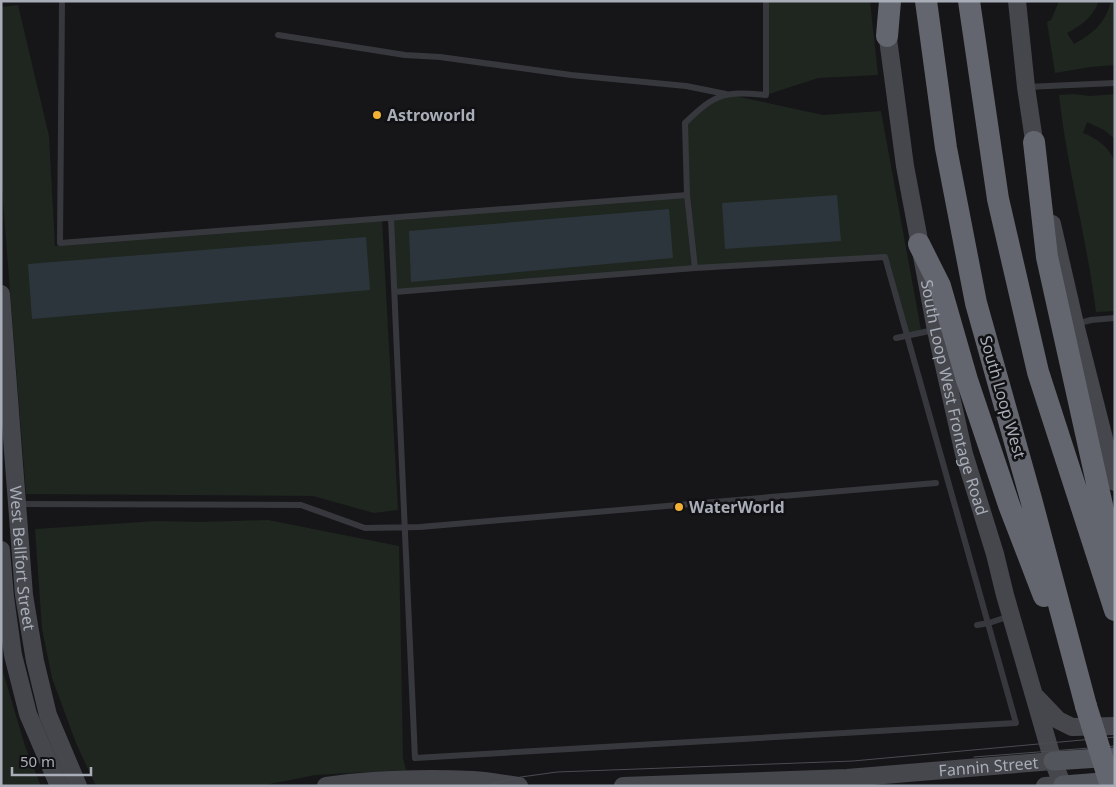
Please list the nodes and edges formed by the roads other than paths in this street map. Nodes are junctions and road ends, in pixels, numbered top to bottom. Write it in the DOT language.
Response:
graph roads {
  1 [pos="62,1"];
  2 [pos="766,1"];
  3 [pos="884,1"];
  4 [pos="890,1"];
  5 [pos="926,1"];
  6 [pos="969,1"];
  7 [pos="1017,1"];
  8 [pos="278,35"];
  9 [pos="887,36"];
  10 [pos="1115,83"];
  11 [pos="1026,86"];
  12 [pos="726,94"];
  13 [pos="1034,142"];
  14 [pos="687,195"];
  15 [pos="391,218"];
  16 [pos="919,244"];
  17 [pos="695,268"];
  18 [pos="395,292"];
  19 [pos="1,294"];
  20 [pos="1115,318"];
  21 [pos="1075,324"];
  22 [pos="936,330"];
  23 [pos="906,335"];
  24 [pos="896,338"];
  25 [pos="936,482"];
  26 [pos="1115,482"];
  27 [pos="17,504"];
  28 [pos="406,527"];
  29 [pos="1,550"];
  30 [pos="1115,564"];
  31 [pos="1115,610"];
  32 [pos="1011,616"];
  33 [pos="989,623"];
  34 [pos="976,625"];
  35 [pos="1034,696"];
  36 [pos="1086,706"];
  37 [pos="1115,726"];
  38 [pos="1115,757"];
  39 [pos="1053,761"];
  40 [pos="1115,781"];
  41 [pos="719,784"];
  42 [pos="1057,785"];
  43 [pos="59,786"];
  44 [pos="78,786"];
  45 [pos="326,786"];
  46 [pos="519,786"];
  47 [pos="623,786"];
  48 [pos="1111,786"];
  1 -- 15 [label="lane"];
  2 -- 12 [label="lane"];
  3 -- 9 [label="main road, South Loop West Frontage Road"];
  4 -- 9 [label="highway"];
  5 -- 36 [label="highway, South Loop West"];
  6 -- 31 [label="highway"];
  7 -- 11 [label="main road"];
  8 -- 12 [label="lane"];
  9 -- 16 [label="main road, South Loop West Frontage Road"];
  10 -- 11 [label="lane"];
  11 -- 13 [label="main road"];
  12 -- 14 [label="lane"];
  13 -- 21 [label="main road"];
  13 -- 30 [label="highway"];
  14 -- 15 [label="lane"];
  14 -- 17 [label="lane"];
  15 -- 18 [label="lane"];
  16 -- 22 [label="main road, South Loop West Frontage Road"];
  16 -- 36 [label="highway"];
  17 -- 18 [label="lane"];
  17 -- 23 [label="lane"];
  18 -- 28 [label="lane"];
  19 -- 27 [label="main road, West Bellfort Street"];
  20 -- 21 [label="lane"];
  21 -- 26 [label="main road"];
  22 -- 23 [label="lane"];
  22 -- 32 [label="main road, South Loop West Frontage Road"];
  23 -- 24 [label="lane"];
  23 -- 33 [label="lane"];
  25 -- 28 [label="lane"];
  27 -- 28 [label="lane"];
  27 -- 44 [label="main road, West Bellfort Street"];
  28 -- 33 [label="lane"];
  29 -- 43 [label="main road, West Bellfort Street"];
  32 -- 33 [label="lane"];
  32 -- 35 [label="main road, South Loop West Frontage Road"];
  33 -- 34 [label="lane"];
  35 -- 37 [label="main road"];
  35 -- 39 [label="main road, South Loop West Frontage Road"];
  36 -- 48 [label="highway, South Loop West, bridge"];
  38 -- 39 [label="main road, Fannin Street"];
  39 -- 41 [label="main road, Fannin Street"];
  39 -- 42 [label="main road, South Loop West Frontage Road"];
  40 -- 42 [label="main road"];
  41 -- 47 [label="main road, Fannin Street"];
  45 -- 46 [label="main road"];
}
